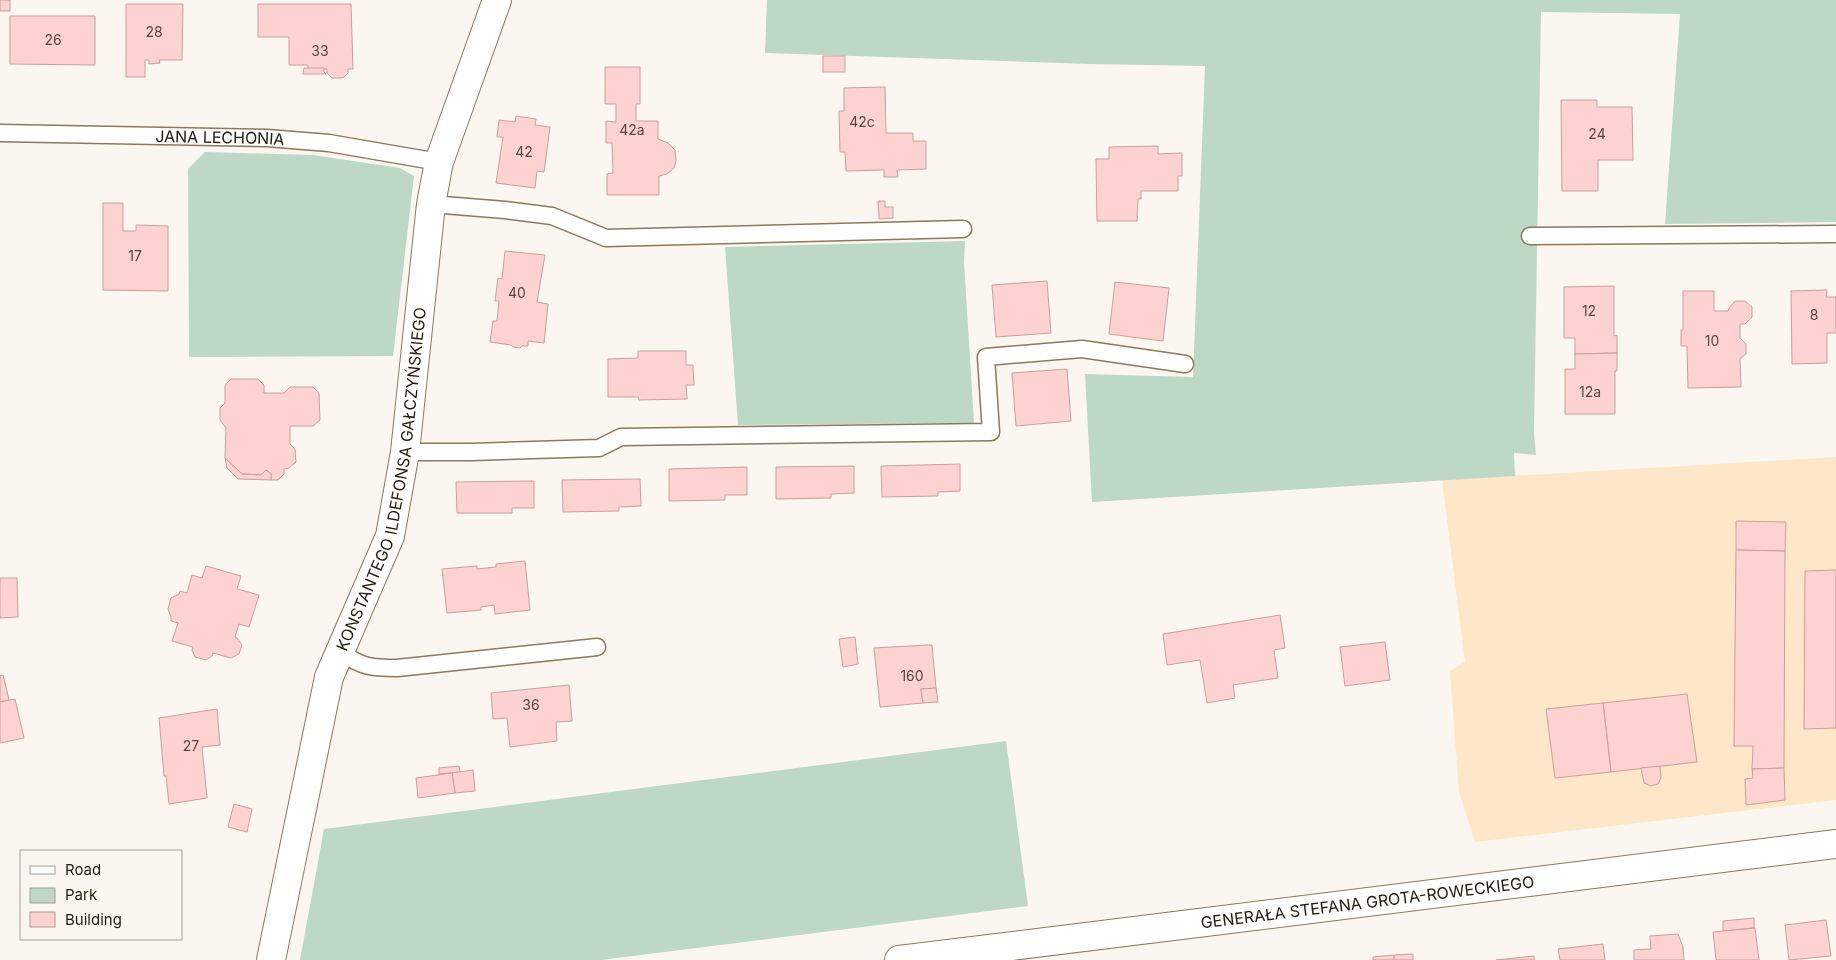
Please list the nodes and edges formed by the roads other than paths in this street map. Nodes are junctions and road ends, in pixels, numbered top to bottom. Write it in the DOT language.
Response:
graph roads {
  1 [pos="497,0"];
  2 [pos="0,132"];
  3 [pos="439,162"];
  4 [pos="431,204"];
  5 [pos="963,230"];
  6 [pos="1836,234"];
  7 [pos="1530,236"];
  8 [pos="1185,364"];
  9 [pos="405,452"];
  10 [pos="597,647"];
  11 [pos="340,652"];
  12 [pos="1836,844"];
  13 [pos="271,960"];
  14 [pos="899,960"];
  1 -- 3 [label="street, KONSTANTEGO ILDEFONSA GAŁCZYŃSKIEGO"];
  2 -- 3 [label="lane, JANA LECHONIA"];
  3 -- 4 [label="street, KONSTANTEGO ILDEFONSA GAŁCZYŃSKIEGO"];
  4 -- 5 [label="lane"];
  4 -- 9 [label="street, KONSTANTEGO ILDEFONSA GAŁCZYŃSKIEGO"];
  6 -- 7 [label="lane"];
  8 -- 9 [label="lane"];
  9 -- 11 [label="street, KONSTANTEGO ILDEFONSA GAŁCZYŃSKIEGO"];
  10 -- 11 [label="lane"];
  11 -- 13 [label="street, KONSTANTEGO ILDEFONSA GAŁCZYŃSKIEGO"];
  12 -- 14 [label="street, GENERAŁA STEFANA GROTA-ROWECKIEGO"];
}
